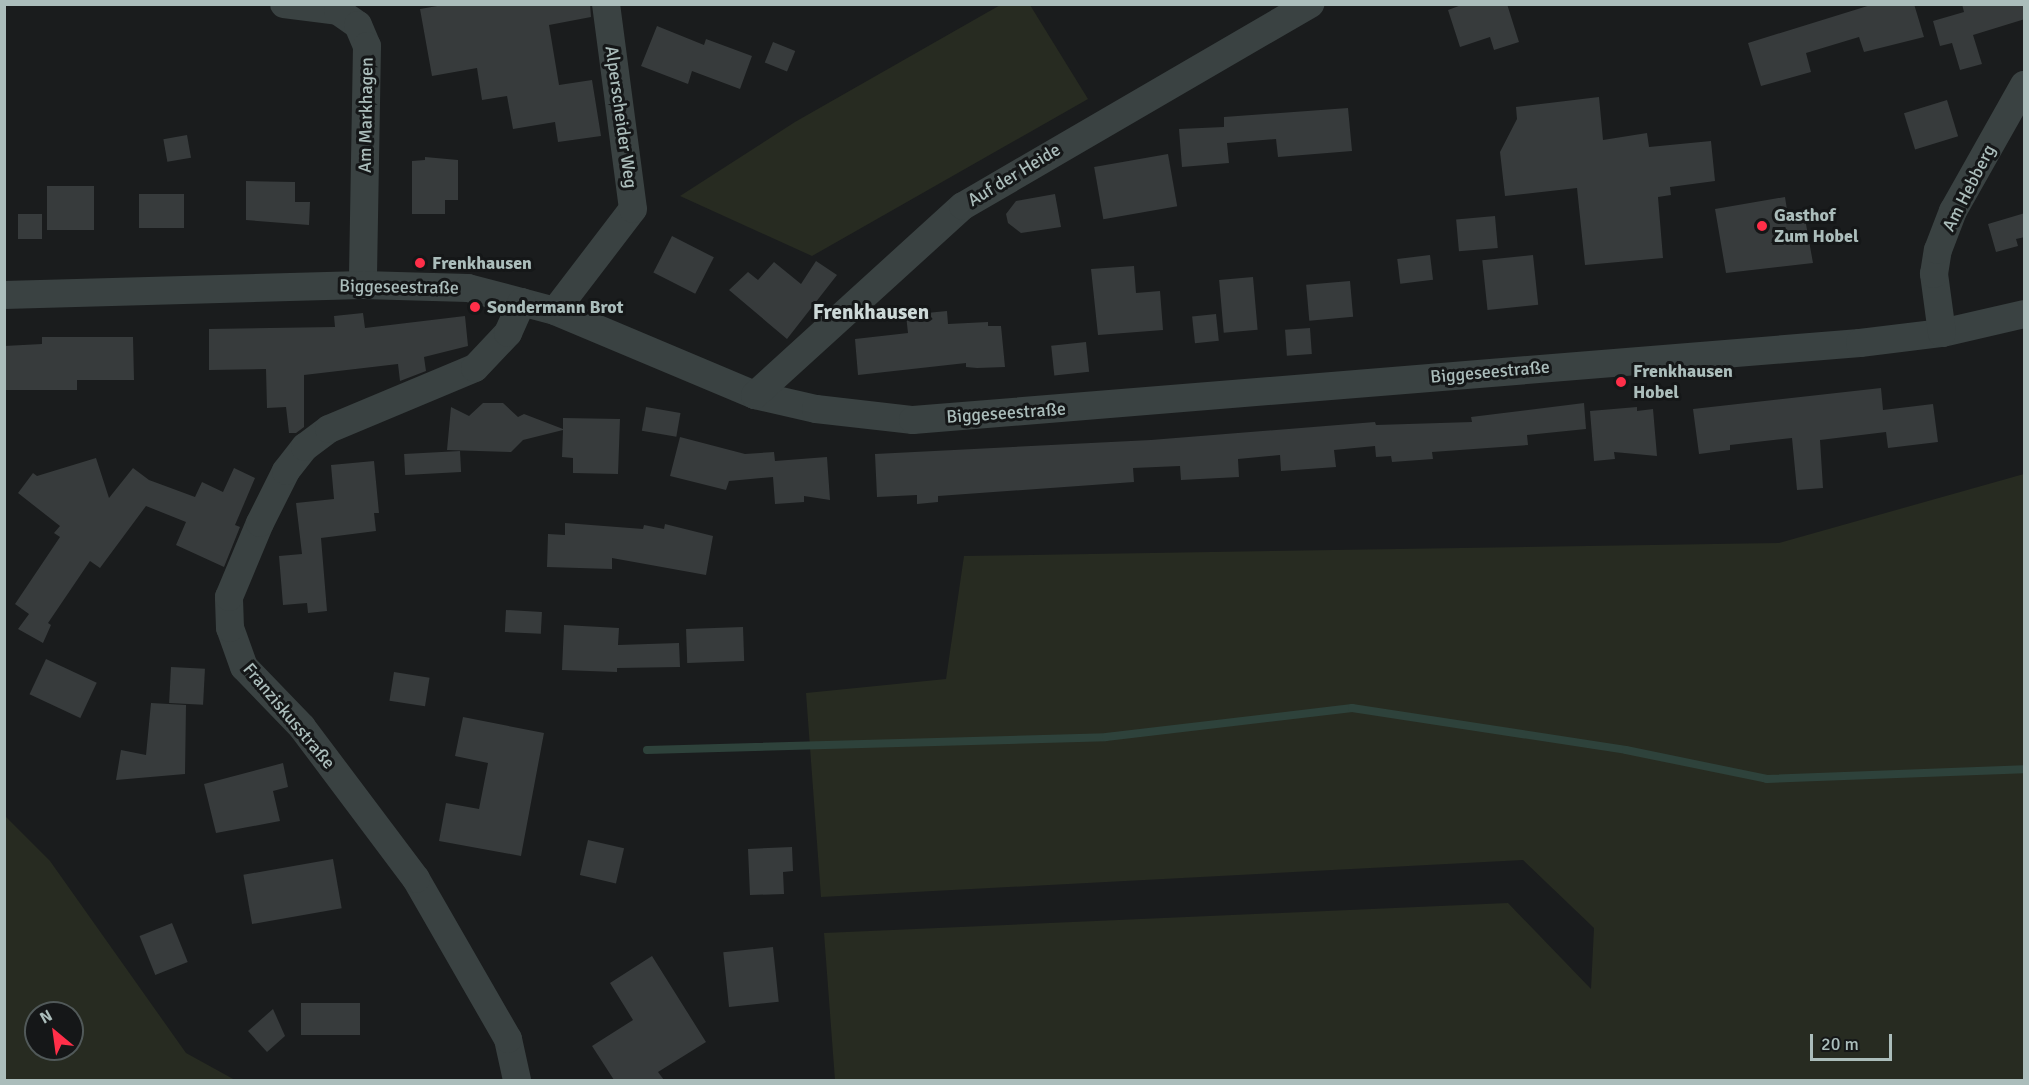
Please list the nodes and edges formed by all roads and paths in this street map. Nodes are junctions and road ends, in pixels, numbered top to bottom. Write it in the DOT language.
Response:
graph roads {
  1 [pos="284,4"];
  2 [pos="606,4"];
  3 [pos="1310,4"];
  4 [pos="2022,96"];
  5 [pos="363,285"];
  6 [pos="4,295"];
  7 [pos="522,302"];
  8 [pos="555,311"];
  9 [pos="2025,314"];
  10 [pos="1942,333"];
  11 [pos="755,395"];
  12 [pos="517,1080"];
  1 -- 5 [label="street, Am Markhagen"];
  2 -- 8 [label="street, Alperscheider Weg"];
  3 -- 11 [label="street, Auf der Heide"];
  4 -- 10 [label="street, Am Hebberg"];
  5 -- 6 [label="street, Biggeseestraße"];
  5 -- 7 [label="street, Biggeseestraße"];
  7 -- 8 [label="street, Biggeseestraße"];
  7 -- 12 [label="street, Franziskusstraße"];
  8 -- 11 [label="street, Biggeseestraße"];
  9 -- 10 [label="street, Biggeseestraße"];
  10 -- 11 [label="street, Biggeseestraße"];
}
